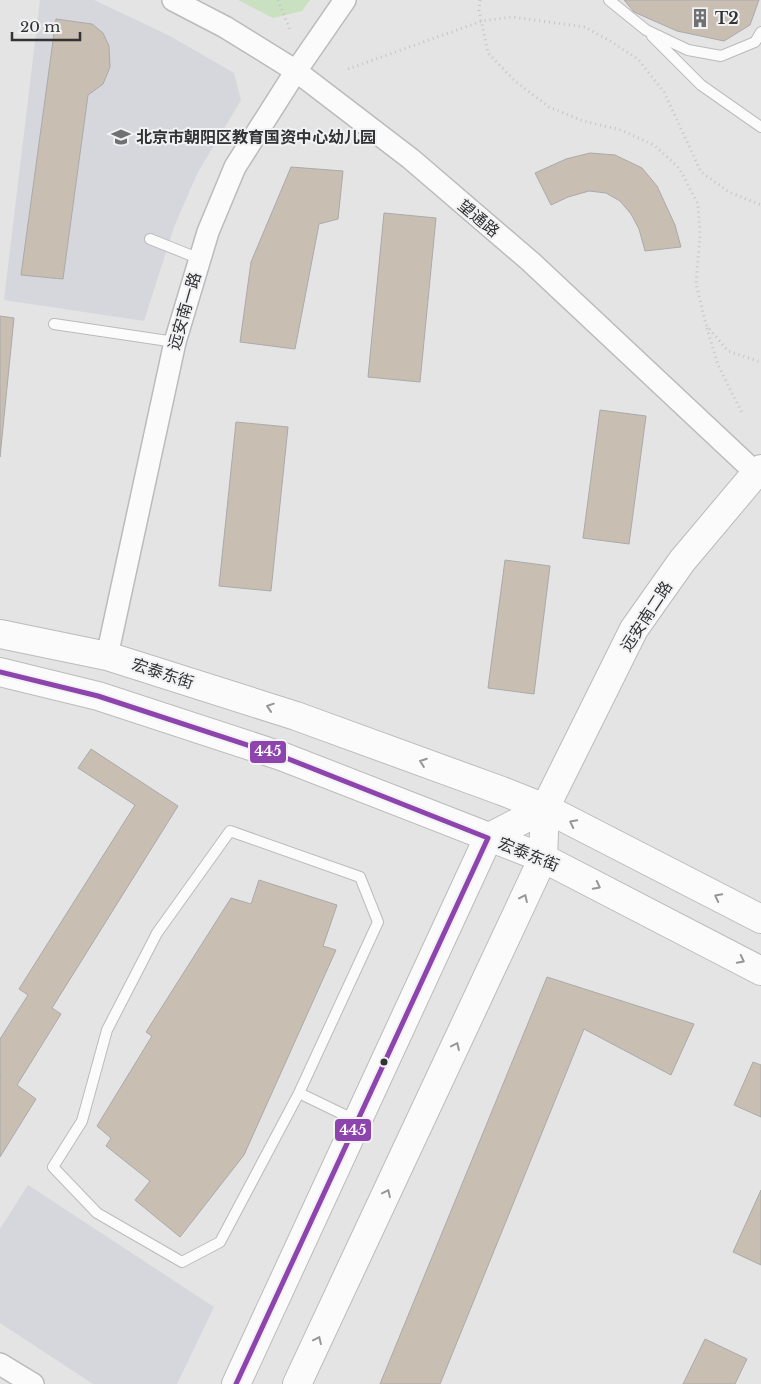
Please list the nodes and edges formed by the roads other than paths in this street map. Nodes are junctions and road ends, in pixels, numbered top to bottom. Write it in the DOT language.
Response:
graph roads {
  1 [pos="173,0"];
  2 [pos="345,0"];
  3 [pos="610,0"];
  4 [pos="646,30"];
  5 [pos="761,32"];
  6 [pos="296,71"];
  7 [pos="761,126"];
  8 [pos="150,240"];
  9 [pos="200,259"];
  10 [pos="54,324"];
  11 [pos="175,342"];
  12 [pos="758,471"];
  13 [pos="0,634"];
  14 [pos="107,656"];
  15 [pos="0,672"];
  16 [pos="545,808"];
  17 [pos="488,838"];
  18 [pos="543,858"];
  19 [pos="761,919"];
  20 [pos="761,970"];
  21 [pos="299,1093"];
  22 [pos="357,1122"];
  23 [pos="0,1364"];
  24 [pos="33,1384"];
  25 [pos="236,1384"];
  26 [pos="297,1384"];
  1 -- 6 [label="street, 望通路"];
  2 -- 6 [label="street, 远安南一路"];
  3 -- 4 [label="lane"];
  4 -- 5 [label="lane"];
  4 -- 7 [label="lane"];
  6 -- 9 [label="street, 远安南一路"];
  6 -- 12 [label="street, 望通路"];
  8 -- 9 [label="lane"];
  9 -- 11 [label="street, 远安南一路"];
  10 -- 11 [label="lane"];
  11 -- 14 [label="street, 远安南一路"];
  12 -- 16 [label="street, 远安南二路"];
  13 -- 14 [label="street, 宏泰东街"];
  16 -- 14 [label="street, 宏泰东街, one-way"];
  15 -- 17 [label="street, 宏泰东街"];
  16 -- 17 [label="street"];
  16 -- 18 [label="street"];
  19 -- 16 [label="street, 宏泰东街, one-way"];
  17 -- 18 [label="street, 宏泰东街"];
  17 -- 22 [label="street"];
  18 -- 20 [label="street, 宏泰东街, one-way"];
  26 -- 18 [label="street, one-way"];
  21 -- 21 [label="lane"];
  21 -- 22 [label="lane"];
  22 -- 25 [label="street"];
  23 -- 24 [label="street"];
}
